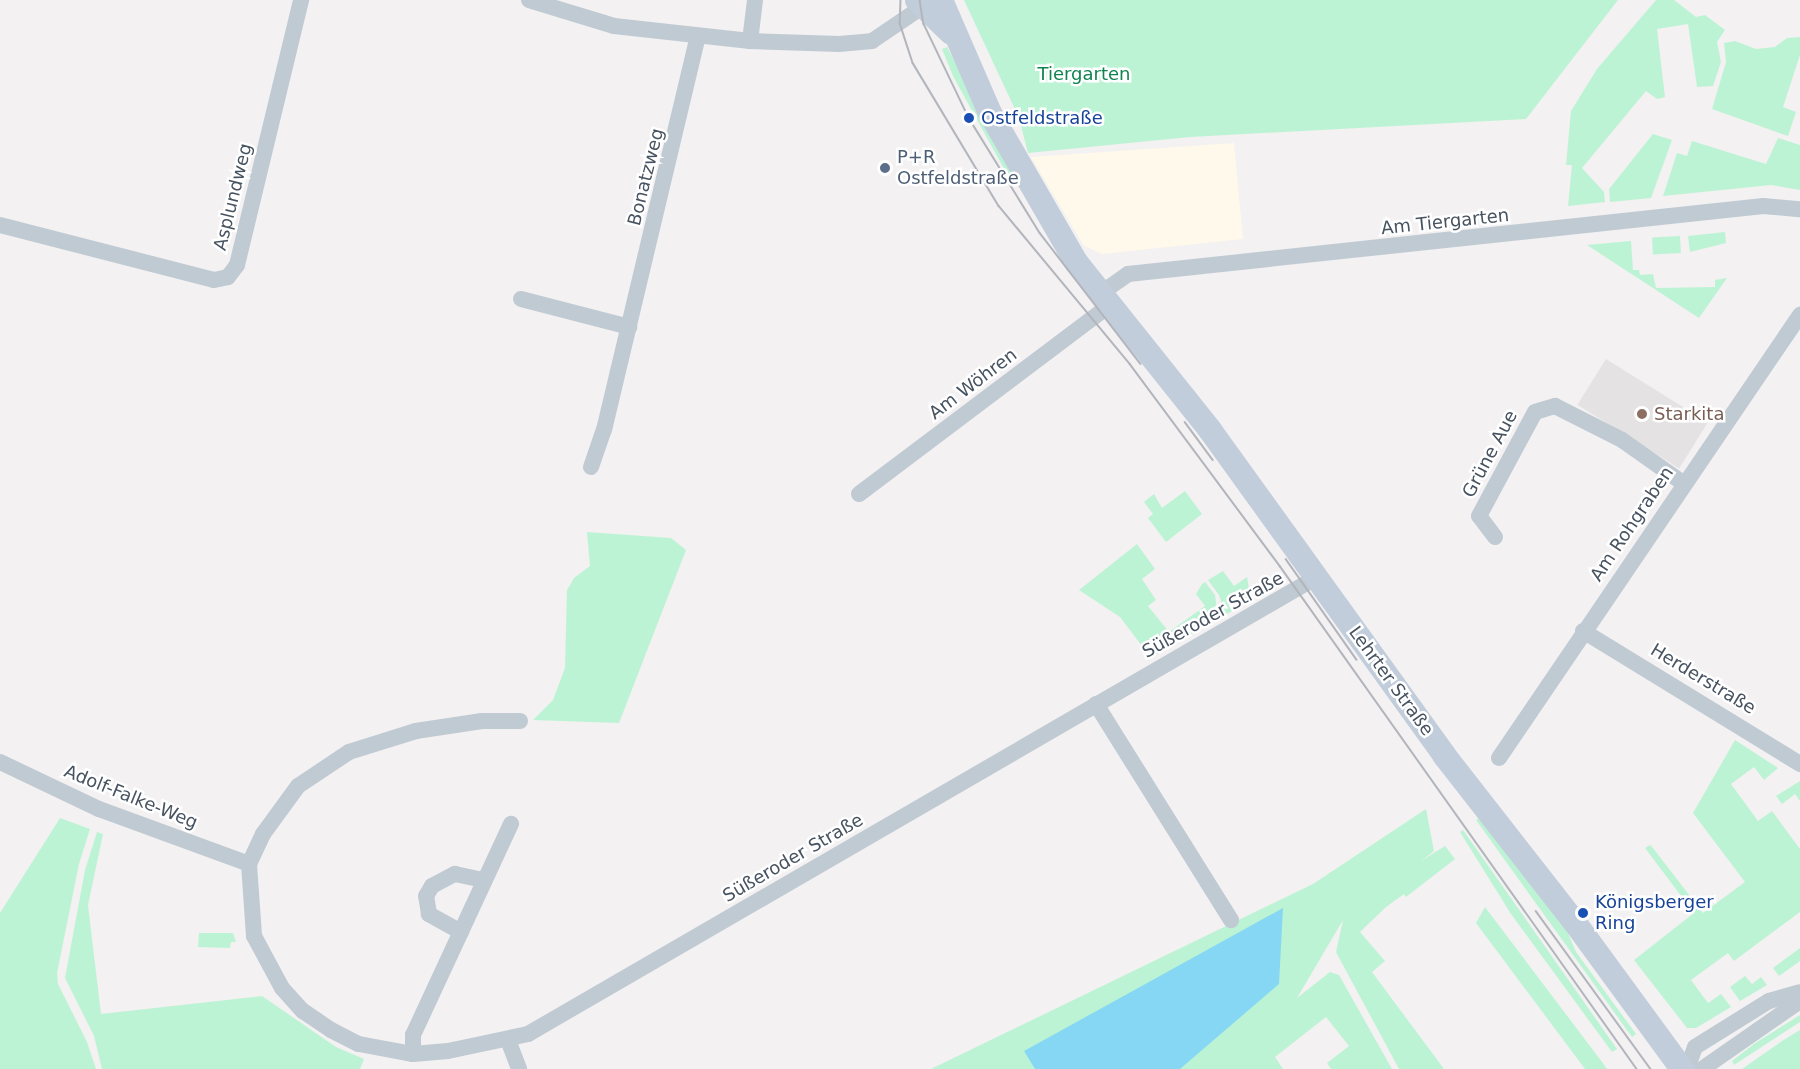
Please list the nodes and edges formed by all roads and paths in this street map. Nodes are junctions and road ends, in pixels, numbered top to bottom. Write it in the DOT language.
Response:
graph roads {
  1 [pos="301,0"];
  2 [pos="529,0"];
  3 [pos="755,0"];
  4 [pos="928,1"];
  5 [pos="698,36"];
  6 [pos="750,41"];
  7 [pos="1800,209"];
  8 [pos="0,225"];
  9 [pos="521,299"];
  10 [pos="1106,299"];
  11 [pos="1800,315"];
  12 [pos="628,327"];
  13 [pos="591,467"];
  14 [pos="1683,483"];
  15 [pos="859,494"];
  16 [pos="1495,537"];
  17 [pos="1317,577"];
  18 [pos="1583,631"];
  19 [pos="1096,704"];
  20 [pos="520,721"];
  21 [pos="1499,758"];
  22 [pos="1799,761"];
  23 [pos="0,762"];
  24 [pos="511,824"];
  25 [pos="249,864"];
  26 [pos="484,880"];
  27 [pos="1231,920"];
  28 [pos="460,932"];
  29 [pos="1800,992"];
  30 [pos="1800,1001"];
  31 [pos="508,1040"];
  32 [pos="413,1054"];
  33 [pos="519,1069"];
  34 [pos="1682,1069"];
  35 [pos="1687,1069"];
  36 [pos="1702,1069"];
  1 -- 8 [label="street, Asplundweg"];
  2 -- 5 [label="street"];
  3 -- 6 [label="street"];
  4 -- 6 [label="street"];
  4 -- 10 [label="main road, Lehrter Straße"];
  5 -- 6 [label="street"];
  5 -- 12 [label="street, Bonatzweg"];
  7 -- 10 [label="street, Am Tiergarten"];
  9 -- 12 [label="street"];
  10 -- 15 [label="street, Am Wöhren"];
  10 -- 17 [label="main road, Lehrter Straße"];
  11 -- 14 [label="street, Am Rohgraben"];
  12 -- 13 [label="street, Bonatzweg"];
  14 -- 16 [label="street, Grüne Aue"];
  14 -- 18 [label="street, Am Rohgraben"];
  17 -- 19 [label="street, Süßeroder Straße"];
  17 -- 34 [label="main road, Lehrter Straße"];
  18 -- 21 [label="street, Am Rohgraben"];
  18 -- 22 [label="street, Herderstraße"];
  19 -- 27 [label="street"];
  19 -- 31 [label="street, Süßeroder Straße"];
  20 -- 25 [label="street"];
  23 -- 25 [label="street, Adolf-Falke-Weg"];
  24 -- 26 [label="street"];
  25 -- 32 [label="street, Süßeroder Straße"];
  26 -- 28 [label="street"];
  26 -- 28 [label="street"];
  28 -- 32 [label="street"];
  29 -- 35 [label="street"];
  30 -- 36 [label="street"];
  31 -- 32 [label="street, Süßeroder Straße"];
  31 -- 33 [label="street"];
}
